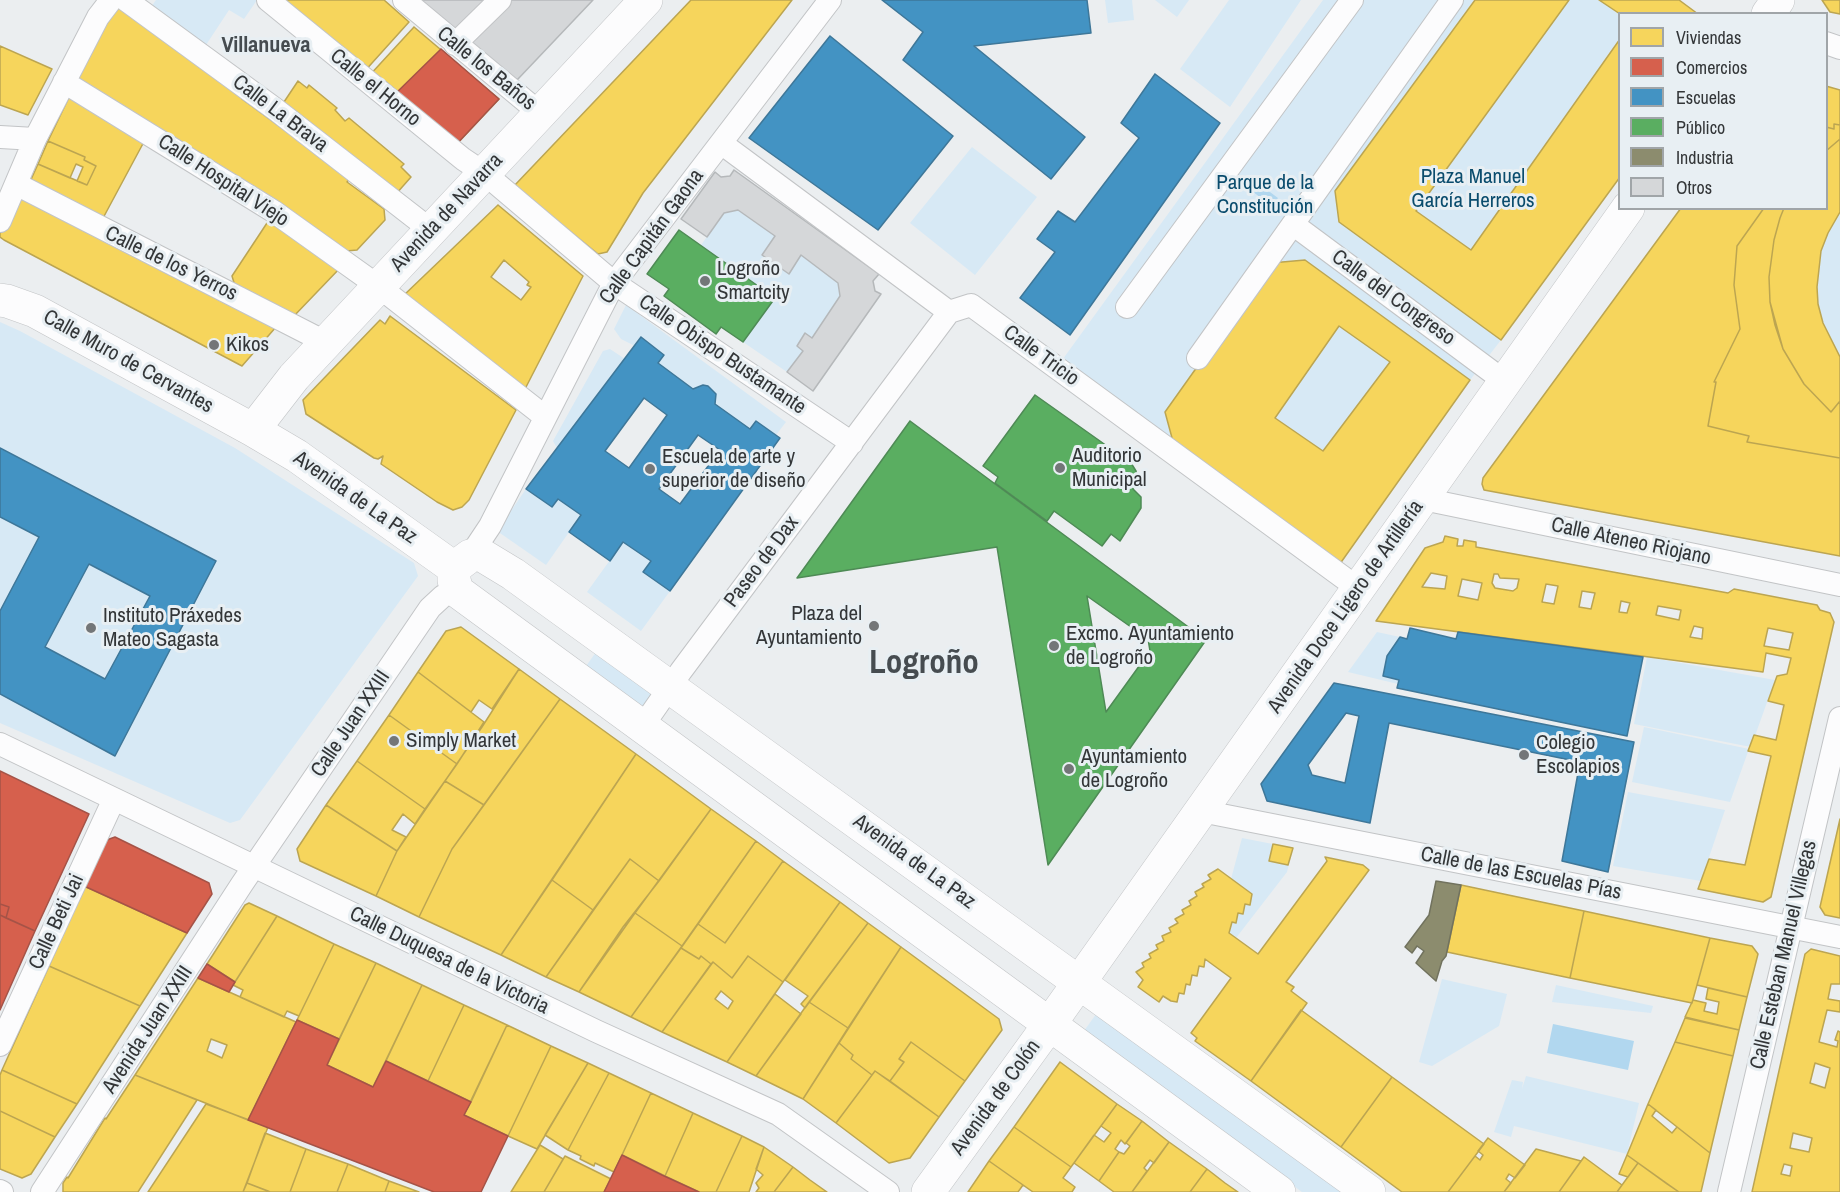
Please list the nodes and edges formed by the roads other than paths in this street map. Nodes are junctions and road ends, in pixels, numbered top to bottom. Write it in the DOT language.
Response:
graph roads {
  1 [pos="111,0"];
  2 [pos="126,0"];
  3 [pos="268,0"];
  4 [pos="404,0"];
  5 [pos="500,0"];
  6 [pos="646,0"];
  7 [pos="830,0"];
  8 [pos="1352,0"];
  9 [pos="1452,0"];
  10 [pos="455,44"];
  11 [pos="64,82"];
  12 [pos="541,114"];
  13 [pos="0,137"];
  14 [pos="35,140"];
  15 [pos="721,143"];
  16 [pos="484,173"];
  17 [pos="16,184"];
  18 [pos="1627,210"];
  19 [pos="0,221"];
  20 [pos="1294,225"];
  21 [pos="432,231"];
  22 [pos="614,283"];
  23 [pos="378,286"];
  24 [pos="0,300"];
  25 [pos="1127,307"];
  26 [pos="949,312"];
  27 [pos="327,343"];
  28 [pos="1198,358"];
  29 [pos="1492,372"];
  30 [pos="544,416"];
  31 [pos="253,430"];
  32 [pos="852,443"];
  33 [pos="1423,499"];
  34 [pos="461,572"];
  35 [pos="1840,585"];
  36 [pos="1359,589"];
  37 [pos="670,687"];
  38 [pos="1840,718"];
  39 [pos="642,727"];
  40 [pos="0,744"];
  41 [pos="114,799"];
  42 [pos="1201,811"];
  43 [pos="254,867"];
  44 [pos="1790,926"];
  45 [pos="1840,937"];
  46 [pos="1064,1004"];
  47 [pos="0,1045"];
  48 [pos="42,1192"];
  49 [pos="888,1192"];
  50 [pos="928,1192"];
  51 [pos="1279,1192"];
  52 [pos="1369,1192"];
  53 [pos="1729,1192"];
  1 -- 11 [label="street"];
  2 -- 21 [label="street, Calle La Brava"];
  3 -- 16 [label="street, Calle el Horno"];
  4 -- 10 [label="street, Calle los Baños"];
  5 -- 10 [label="street"];
  6 -- 12 [label="main road, Avenida de Navarra"];
  7 -- 15 [label="street, Calle Capitán Gaona"];
  8 -- 25 [label="street"];
  9 -- 20 [label="street"];
  10 -- 12 [label="street, Calle los Baños"];
  11 -- 14 [label="street"];
  11 -- 23 [label="street, Calle Hospital Viejo"];
  12 -- 16 [label="main road, Avenida de Navarra"];
  13 -- 14 [label="street"];
  14 -- 17 [label="street"];
  15 -- 22 [label="street, Calle Capitán Gaona"];
  15 -- 26 [label="street"];
  16 -- 21 [label="main road, Avenida de Navarra"];
  16 -- 22 [label="street, Calle Obispo Bustamante"];
  17 -- 19 [label="street"];
  17 -- 27 [label="street, Calle de los Yerros"];
  18 -- 33 [label="main road, Avenida Doce Ligero de Artillería"];
  20 -- 28 [label="street"];
  20 -- 29 [label="street, Calle del Congreso"];
  21 -- 23 [label="main road, Avenida de Navarra"];
  22 -- 30 [label="street, Calle Capitán Gaona"];
  22 -- 32 [label="street, Calle Obispo Bustamante"];
  23 -- 27 [label="main road, Avenida de Navarra"];
  23 -- 30 [label="street, Calle Hospital Viejo"];
  24 -- 31 [label="main road, Calle Muro de Cervantes"];
  26 -- 32 [label="street, Paseo de Dax"];
  26 -- 36 [label="street, Calle Tricio"];
  27 -- 31 [label="main road, Avenida de Navarra"];
  30 -- 34 [label="street, Calle Capitán Gaona"];
  31 -- 34 [label="main road, Avenida de La Paz"];
  32 -- 37 [label="street, Paseo de Dax"];
  33 -- 35 [label="street, Calle Ateneo Riojano"];
  33 -- 36 [label="main road, Avenida Doce Ligero de Artillería"];
  34 -- 37 [label="main road, Avenida de La Paz"];
  34 -- 39 [label="main road, Avenida de La Paz"];
  34 -- 43 [label="street, Calle Juan XXIII"];
  36 -- 42 [label="main road, Avenida Doce Ligero de Artillería"];
  37 -- 39 [label="street, Paseo de Dax"];
  37 -- 46 [label="main road, Avenida de La Paz"];
  38 -- 44 [label="street, Calle Esteban Manuel Villegas"];
  39 -- 46 [label="main road, Avenida de La Paz"];
  40 -- 41 [label="street, Calle Duquesa de la Victoria"];
  41 -- 43 [label="street, Calle Duquesa de la Victoria"];
  41 -- 47 [label="street, Calle Beti Jai"];
  42 -- 44 [label="street, Calle de las Escuelas Pías"];
  42 -- 46 [label="main road, Avenida Doce Ligero de Artillería"];
  43 -- 48 [label="street, Avenida Juan XXIII"];
  43 -- 49 [label="street, Calle Duquesa de la Victoria"];
  44 -- 45 [label="street, Calle de las Escuelas Pías"];
  44 -- 53 [label="street, Calle Esteban Manuel Villegas"];
  46 -- 50 [label="main road, Avenida de Colón"];
  46 -- 51 [label="main road, Avenida de La Paz"];
  46 -- 52 [label="main road, Avenida de La Paz"];
}
